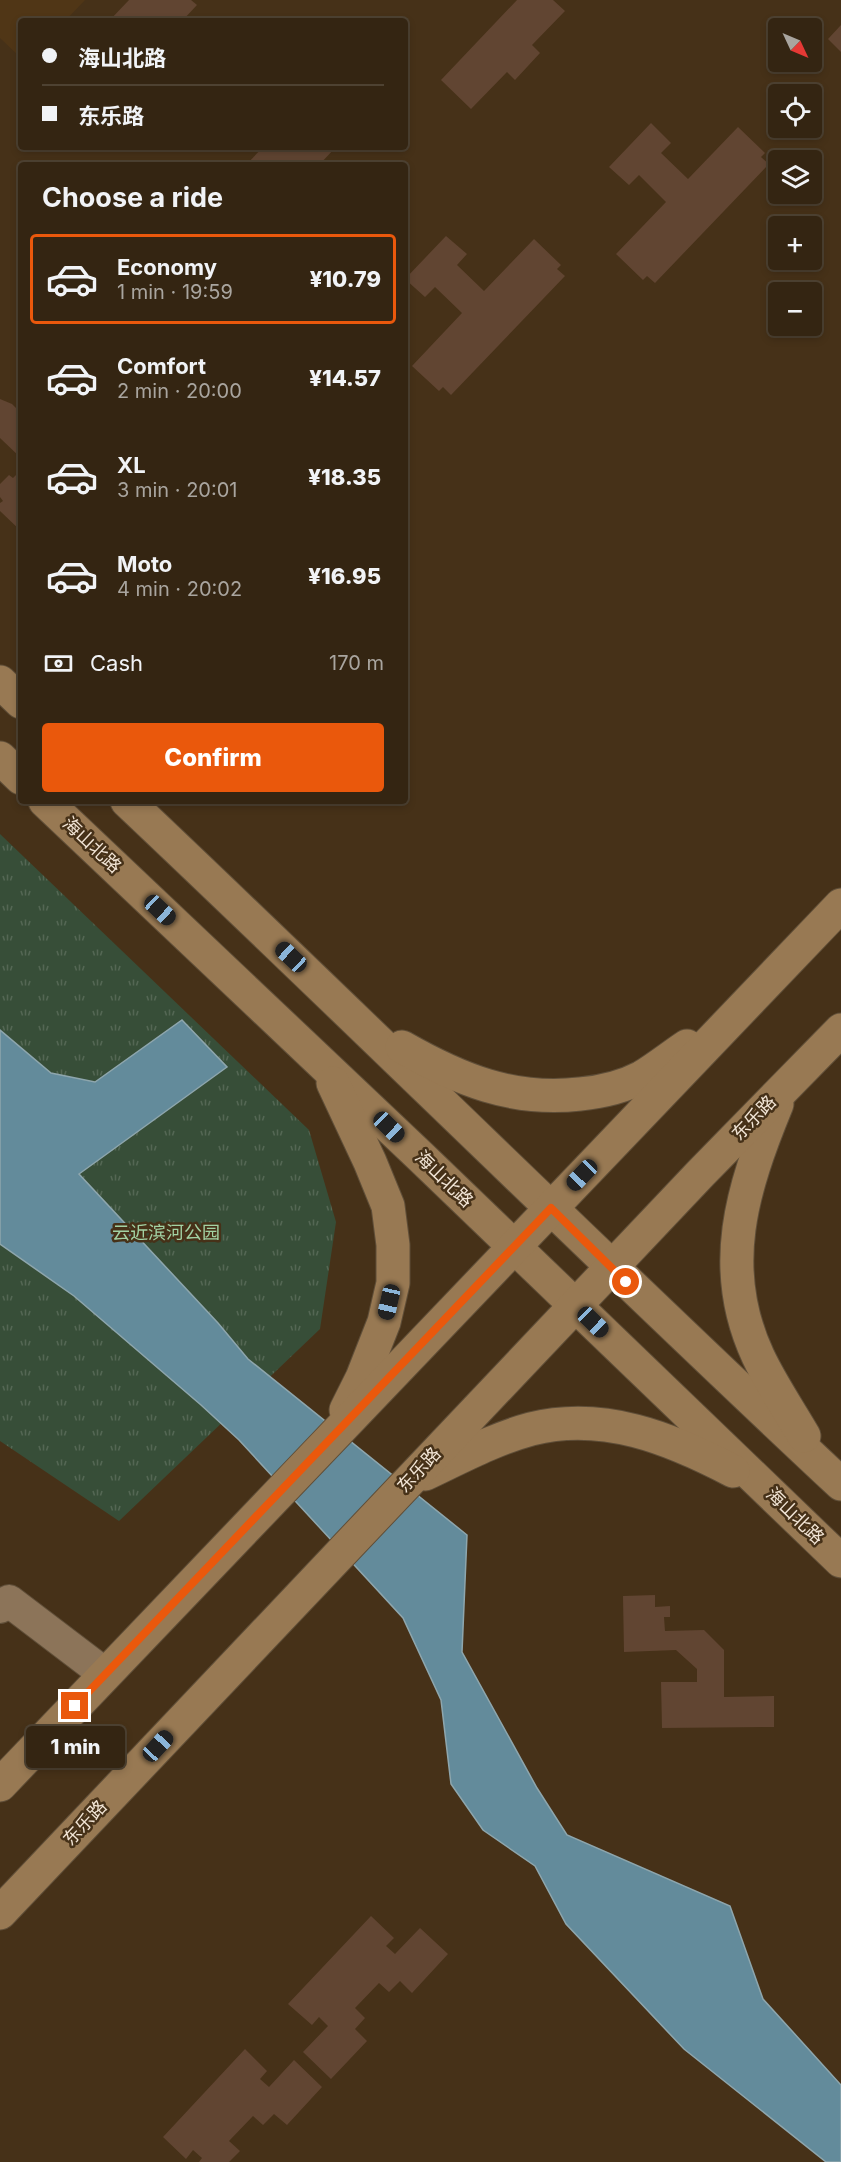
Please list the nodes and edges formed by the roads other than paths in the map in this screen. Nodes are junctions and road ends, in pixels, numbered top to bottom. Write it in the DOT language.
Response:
graph roads {
  1 [pos="0,682"];
  2 [pos="18,699"];
  3 [pos="0,758"];
  4 [pos="18,775"];
  5 [pos="48,804"];
  6 [pos="130,804"];
  7 [pos="841,905"];
  8 [pos="739,1012"];
  9 [pos="360,1023"];
  10 [pos="841,1030"];
  11 [pos="325,1065"];
  12 [pos="783,1088"];
  13 [pos="551,1208"];
  14 [pos="514,1246"];
  15 [pos="611,1268"];
  16 [pos="576,1305"];
  17 [pos="335,1434"];
  18 [pos="830,1474"];
  19 [pos="407,1483"];
  20 [pos="765,1488"];
  21 [pos="841,1560"];
  22 [pos="0,1607"];
  23 [pos="105,1674"];
  24 [pos="0,1785"];
  25 [pos="0,1913"];
  1 -- 2 [label="street"];
  3 -- 4 [label="street"];
  5 -- 11 [label="street, 海山北路"];
  6 -- 9 [label="street"];
  7 -- 8 [label="street"];
  8 -- 9 [label="street"];
  8 -- 13 [label="street"];
  9 -- 13 [label="street"];
  10 -- 12 [label="street, 东乐路"];
  11 -- 14 [label="street, 海山北路"];
  11 -- 17 [label="street"];
  12 -- 15 [label="street, 东乐路"];
  12 -- 18 [label="street"];
  13 -- 14 [label="street"];
  13 -- 15 [label="street"];
  14 -- 16 [label="street, 海山北路"];
  14 -- 17 [label="street"];
  15 -- 16 [label="street, 东乐路"];
  15 -- 18 [label="street"];
  16 -- 19 [label="street, 东乐路"];
  16 -- 20 [label="street, 海山北路"];
  17 -- 23 [label="street"];
  19 -- 20 [label="street"];
  19 -- 25 [label="street, 东乐路"];
  20 -- 21 [label="street, 海山北路"];
  22 -- 23 [label="street"];
  23 -- 24 [label="street"];
}
